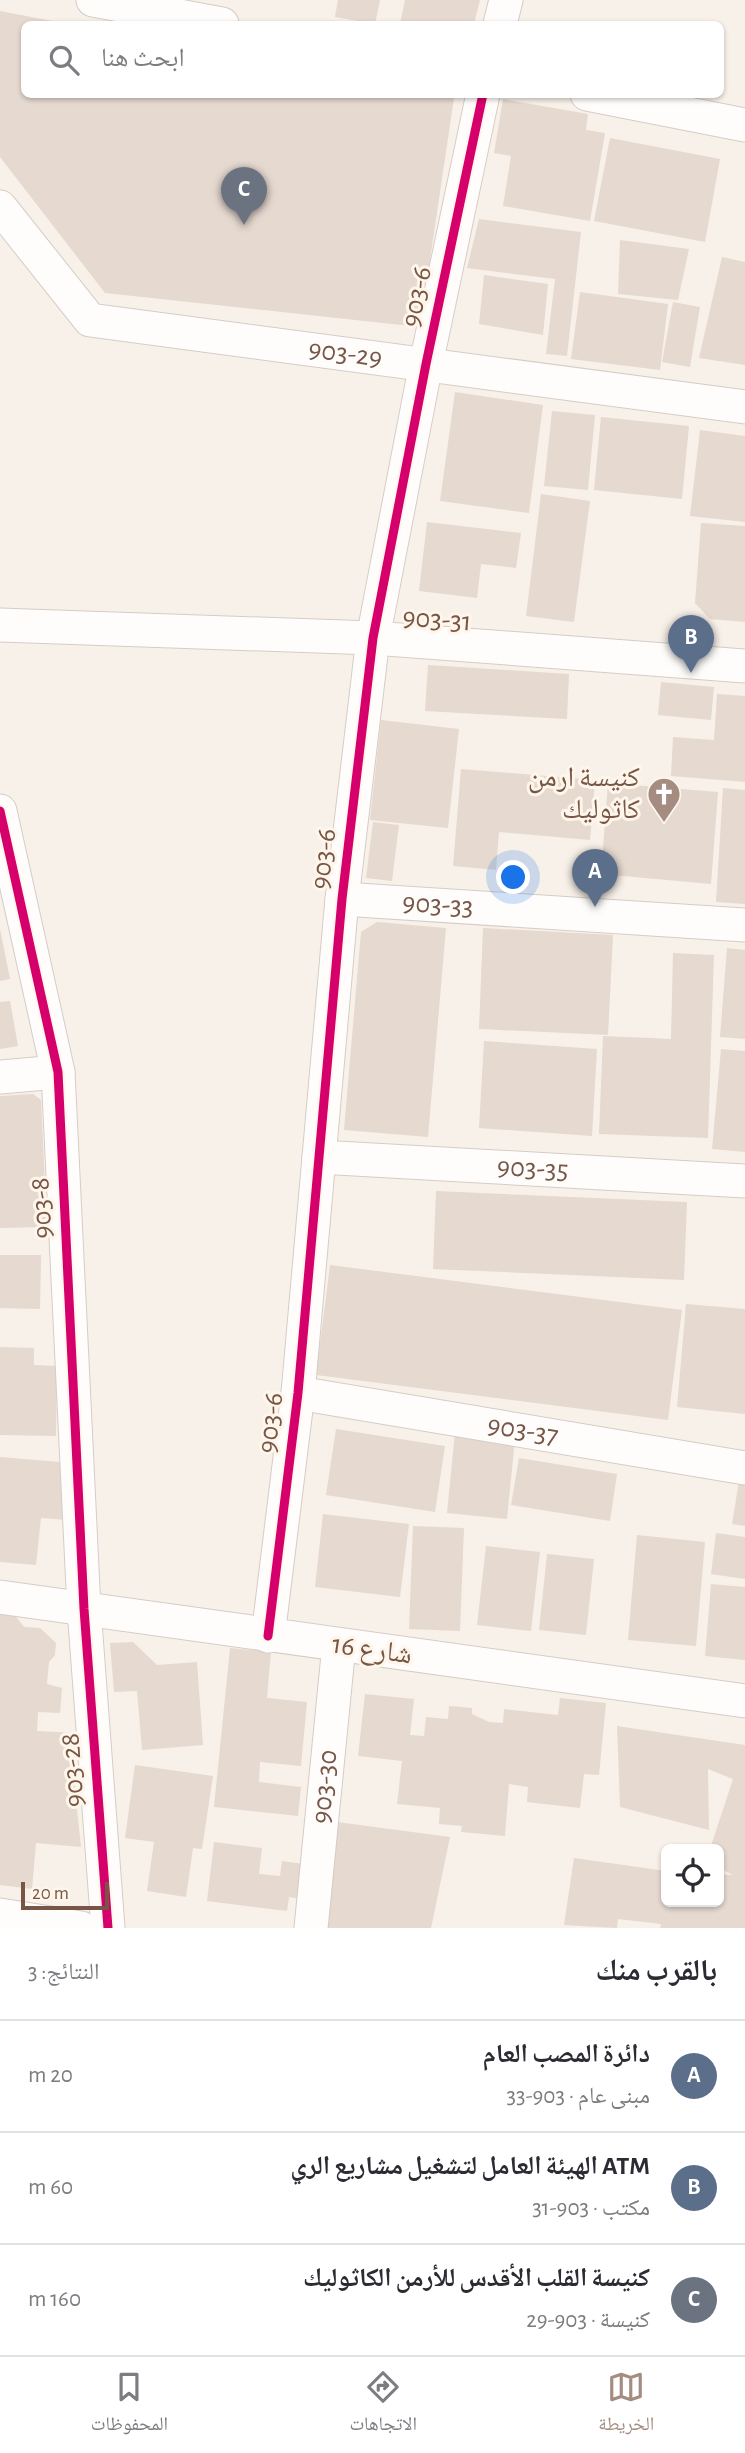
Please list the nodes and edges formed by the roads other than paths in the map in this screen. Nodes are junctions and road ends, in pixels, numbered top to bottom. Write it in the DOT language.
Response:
graph roads {
  1 [pos="93,0"];
  2 [pos="506,0"];
  3 [pos="206,21"];
  4 [pos="501,21"];
  5 [pos="482,98"];
  6 [pos="607,98"];
  7 [pos="745,125"];
  8 [pos="0,207"];
  9 [pos="426,365"];
  10 [pos="745,407"];
  11 [pos="0,625"];
  12 [pos="373,638"];
  13 [pos="745,666"];
  14 [pos="0,811"];
  15 [pos="342,899"];
  16 [pos="745,925"];
  17 [pos="58,1072"];
  18 [pos="0,1077"];
  19 [pos="319,1157"];
  20 [pos="745,1181"];
  21 [pos="298,1393"];
  22 [pos="745,1468"];
  23 [pos="0,1597"];
  24 [pos="84,1609"];
  25 [pos="268,1636"];
  26 [pos="339,1645"];
  27 [pos="745,1701"];
  28 [pos="0,1915"];
  29 [pos="81,1928"];
  30 [pos="108,1928"];
  31 [pos="311,1928"];
  1 -- 3 [label="street"];
  2 -- 4 [label="street"];
  5 -- 9 [label="street, 903-6"];
  6 -- 7 [label="street"];
  8 -- 9 [label="street, 903-29"];
  9 -- 10 [label="street, 903-29"];
  9 -- 12 [label="street, 903-6"];
  11 -- 12 [label="street, 903-31"];
  12 -- 13 [label="street, 903-31"];
  12 -- 15 [label="street, 903-6"];
  14 -- 17 [label="street, 903-8"];
  15 -- 16 [label="street, 903-33"];
  15 -- 19 [label="street, 903-6"];
  17 -- 18 [label="street"];
  17 -- 24 [label="street, 903-8"];
  19 -- 20 [label="street, 903-35"];
  19 -- 21 [label="street, 903-6"];
  21 -- 22 [label="street, 903-37"];
  21 -- 25 [label="street, 903-6"];
  23 -- 24 [label="street, شارع 16"];
  24 -- 25 [label="street, شارع 16"];
  24 -- 30 [label="street, 903-28"];
  25 -- 26 [label="street, شارع 16"];
  26 -- 27 [label="street, شارع 16"];
  26 -- 31 [label="street, 903-30"];
  28 -- 29 [label="street"];
}
